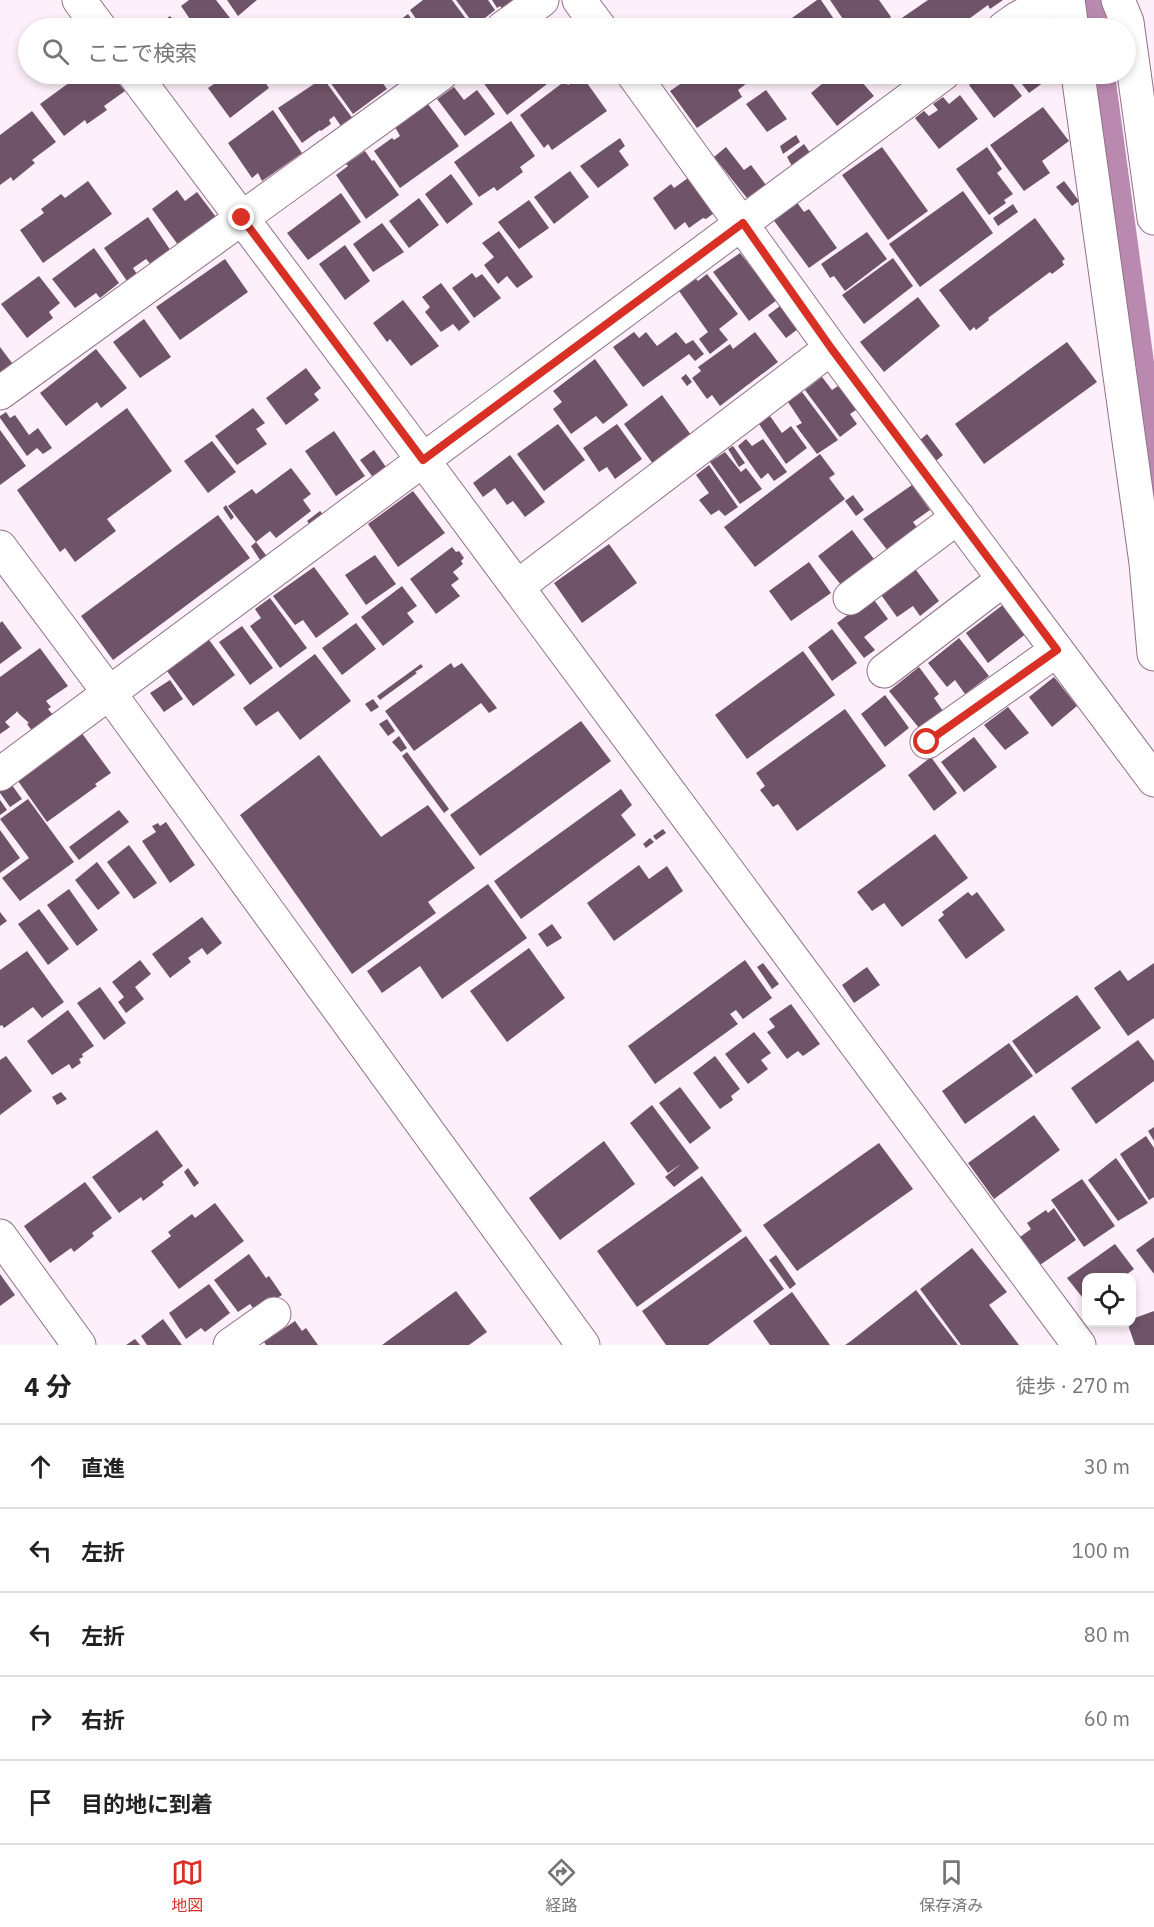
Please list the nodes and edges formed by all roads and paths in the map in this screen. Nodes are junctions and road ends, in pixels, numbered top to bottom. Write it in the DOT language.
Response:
graph roads {
  1 [pos="79,0"];
  2 [pos="542,0"];
  3 [pos="579,0"];
  4 [pos="1052,0"];
  5 [pos="1068,0"];
  6 [pos="1118,0"];
  7 [pos="92,18"];
  8 [pos="517,18"];
  9 [pos="592,18"];
  10 [pos="1018,18"];
  11 [pos="1071,18"];
  12 [pos="1125,18"];
  13 [pos="142,84"];
  14 [pos="427,84"];
  15 [pos="640,84"];
  16 [pos="931,84"];
  17 [pos="1079,84"];
  18 [pos="1136,84"];
  19 [pos="242,218"];
  20 [pos="1154,218"];
  21 [pos="743,223"];
  22 [pos="831,348"];
  23 [pos="0,393"];
  24 [pos="423,460"];
  25 [pos="958,517"];
  26 [pos="0,547"];
  27 [pos="1004,579"];
  28 [pos="517,587"];
  29 [pos="850,598"];
  30 [pos="1057,650"];
  31 [pos="1154,654"];
  32 [pos="884,670"];
  33 [pos="110,694"];
  34 [pos="927,742"];
  35 [pos="0,774"];
  36 [pos="1154,780"];
  37 [pos="0,1236"];
  38 [pos="274,1314"];
  39 [pos="79,1345"];
  40 [pos="230,1345"];
  41 [pos="583,1345"];
  42 [pos="1079,1345"];
  1 -- 7 [label="street"];
  2 -- 8 [label="street"];
  3 -- 9 [label="street"];
  4 -- 10 [label="street"];
  5 -- 11 [label="street"];
  6 -- 12 [label="street"];
  13 -- 19 [label="street"];
  14 -- 19 [label="street"];
  15 -- 21 [label="street"];
  16 -- 21 [label="street"];
  17 -- 31 [label="street"];
  18 -- 20 [label="street"];
  19 -- 23 [label="street"];
  19 -- 24 [label="street"];
  21 -- 22 [label="street"];
  21 -- 24 [label="street"];
  22 -- 25 [label="street"];
  22 -- 28 [label="street"];
  24 -- 28 [label="street"];
  24 -- 33 [label="street"];
  25 -- 27 [label="street"];
  25 -- 29 [label="street"];
  26 -- 33 [label="street"];
  27 -- 30 [label="street"];
  27 -- 32 [label="street"];
  28 -- 42 [label="street"];
  30 -- 34 [label="street"];
  30 -- 36 [label="street"];
  33 -- 35 [label="street"];
  33 -- 41 [label="street"];
  37 -- 39 [label="street"];
  38 -- 40 [label="street"];
}
